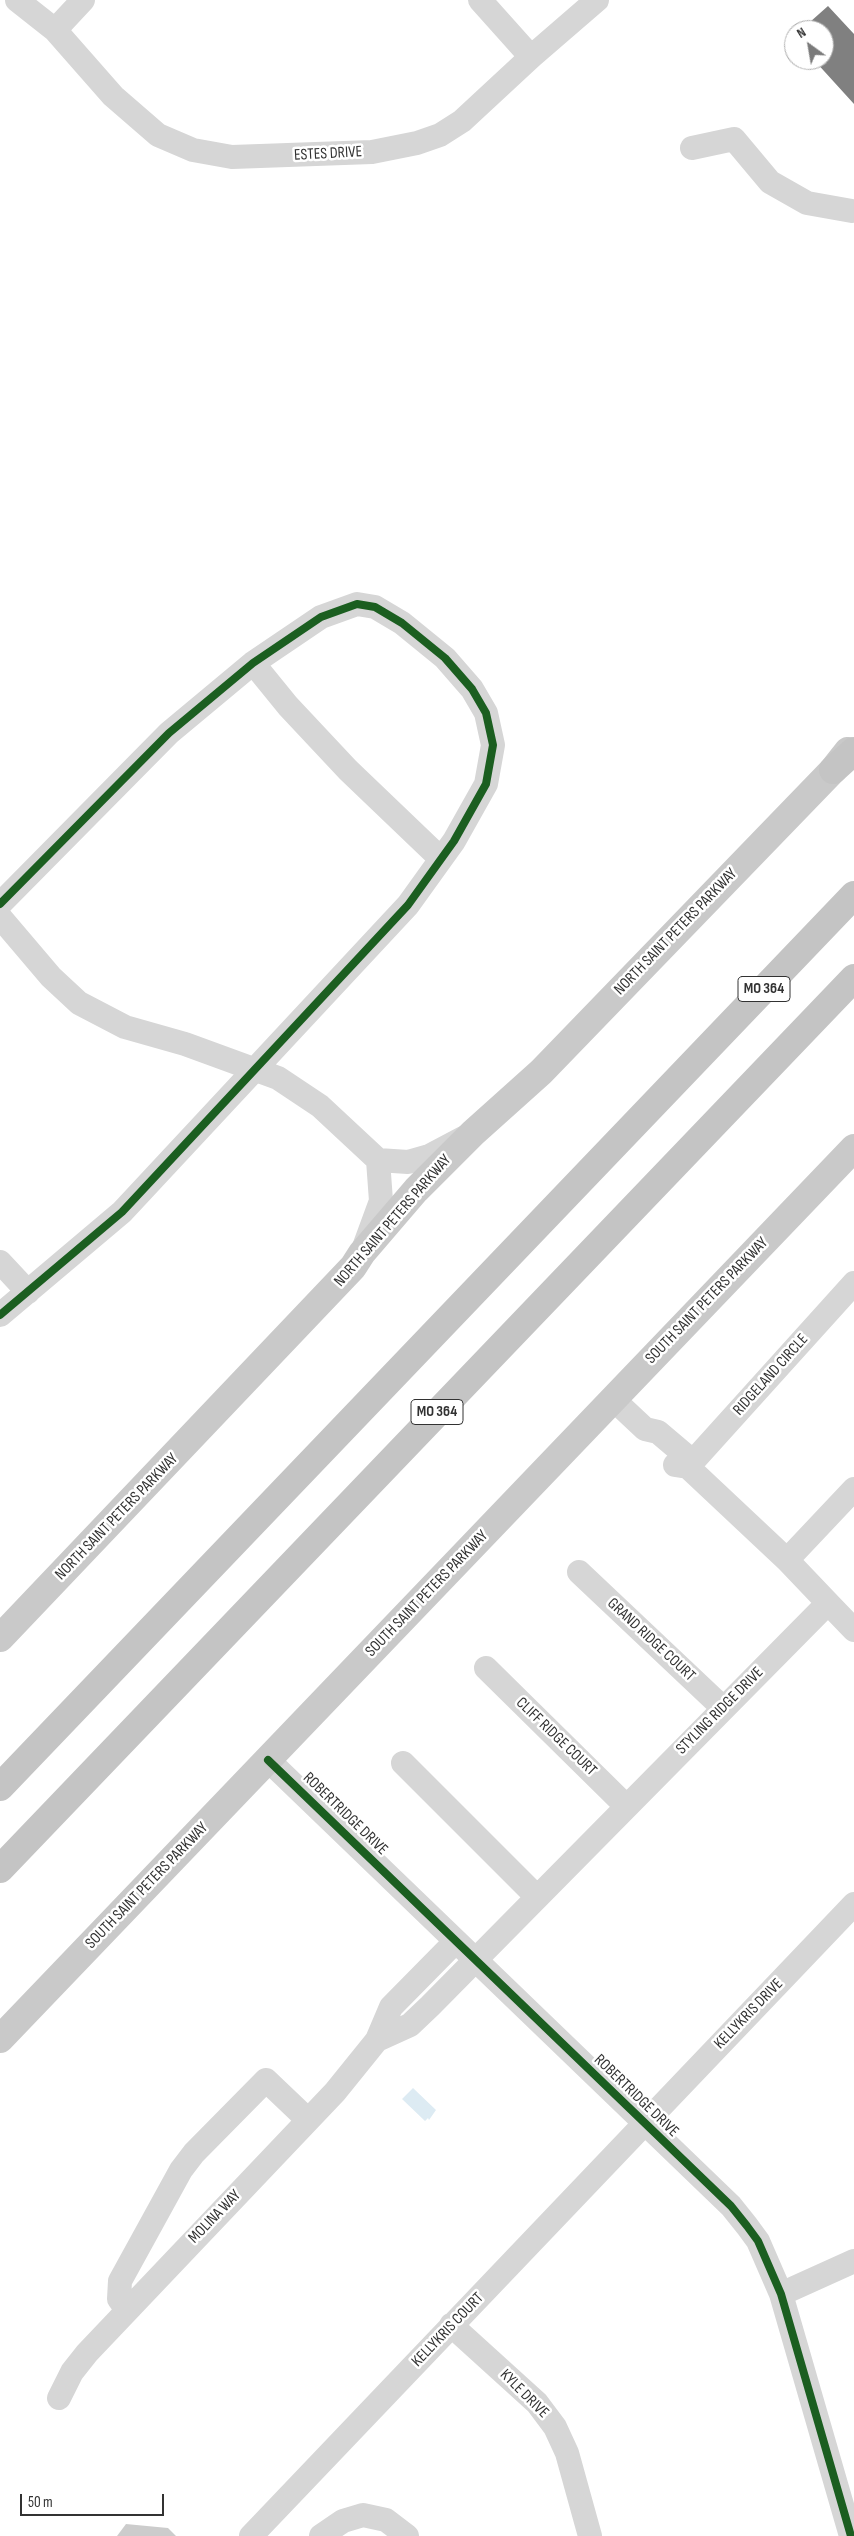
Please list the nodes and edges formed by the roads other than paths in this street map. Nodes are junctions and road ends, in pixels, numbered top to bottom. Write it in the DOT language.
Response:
graph roads {
  1 [pos="17,0"];
  2 [pos="83,0"];
  3 [pos="480,0"];
  4 [pos="597,0"];
  5 [pos="55,30"];
  6 [pos="531,57"];
  7 [pos="692,148"];
  8 [pos="854,213"];
  9 [pos="253,663"];
  10 [pos="854,744"];
  11 [pos="854,751"];
  12 [pos="833,770"];
  13 [pos="441,859"];
  14 [pos="854,894"];
  15 [pos="0,904"];
  16 [pos="0,916"];
  17 [pos="854,978"];
  18 [pos="256,1070"];
  19 [pos="473,1133"];
  20 [pos="854,1148"];
  21 [pos="378,1160"];
  22 [pos="362,1253"];
  23 [pos="0,1262"];
  24 [pos="854,1283"];
  25 [pos="28,1292"];
  26 [pos="0,1316"];
  27 [pos="613,1399"];
  28 [pos="688,1467"];
  29 [pos="854,1489"];
  30 [pos="787,1560"];
  31 [pos="579,1572"];
  32 [pos="828,1603"];
  33 [pos="854,1630"];
  34 [pos="0,1638"];
  35 [pos="486,1668"];
  36 [pos="723,1708"];
  37 [pos="268,1760"];
  38 [pos="403,1763"];
  39 [pos="0,1787"];
  40 [pos="626,1806"];
  41 [pos="21,1846"];
  42 [pos="0,1868"];
  43 [pos="0,1879"];
  44 [pos="537,1898"];
  45 [pos="854,1904"];
  46 [pos="456,1941"];
  47 [pos="475,1959"];
  48 [pos="0,2039"];
  49 [pos="378,2040"];
  50 [pos="308,2120"];
  51 [pos="644,2124"];
  52 [pos="854,2261"];
  53 [pos="781,2294"];
  54 [pos="128,2310"];
  55 [pos="452,2325"];
  56 [pos="59,2398"];
  57 [pos="251,2536"];
  58 [pos="321,2536"];
  59 [pos="407,2536"];
  60 [pos="590,2536"];
  61 [pos="850,2536"];
  1 -- 5 [label="street, ESTES DRIVE"];
  2 -- 5 [label="street"];
  3 -- 6 [label="street"];
  4 -- 6 [label="street, ESTES DRIVE"];
  5 -- 6 [label="street, ESTES DRIVE"];
  7 -- 8 [label="street"];
  9 -- 13 [label="street"];
  9 -- 13 [label="street"];
  9 -- 15 [label="street"];
  10 -- 12 [label="main road, NORTH SAINT PETERS PARKWAY"];
  11 -- 12 [label="highway"];
  12 -- 19 [label="main road, NORTH SAINT PETERS PARKWAY"];
  13 -- 18 [label="street"];
  14 -- 39 [label="highway, MO 364"];
  16 -- 18 [label="street"];
  17 -- 41 [label="highway, MO 364"];
  18 -- 21 [label="street"];
  18 -- 25 [label="street"];
  19 -- 21 [label="street"];
  19 -- 22 [label="main road, NORTH SAINT PETERS PARKWAY"];
  20 -- 27 [label="main road, SOUTH SAINT PETERS PARKWAY"];
  21 -- 22 [label="street"];
  22 -- 34 [label="main road, NORTH SAINT PETERS PARKWAY"];
  23 -- 25 [label="street"];
  24 -- 28 [label="street, RIDGELAND CIRCLE"];
  25 -- 26 [label="street"];
  27 -- 28 [label="street"];
  27 -- 37 [label="main road, SOUTH SAINT PETERS PARKWAY"];
  28 -- 30 [label="street"];
  29 -- 30 [label="street"];
  30 -- 32 [label="street"];
  31 -- 36 [label="street, GRAND RIDGE COURT"];
  32 -- 33 [label="street"];
  32 -- 36 [label="street, STYLING RIDGE DRIVE"];
  35 -- 40 [label="street, CLIFF RIDGE COURT"];
  36 -- 40 [label="street, STYLING RIDGE DRIVE"];
  37 -- 46 [label="street, ROBERTRIDGE DRIVE"];
  37 -- 48 [label="main road, SOUTH SAINT PETERS PARKWAY"];
  38 -- 44 [label="street"];
  40 -- 44 [label="street, STYLING RIDGE DRIVE"];
  41 -- 42 [label="highway, MO 364"];
  41 -- 43 [label="highway"];
  44 -- 47 [label="street, STYLING RIDGE DRIVE"];
  45 -- 51 [label="street, KELLYKRIS DRIVE"];
  46 -- 47 [label="street, ROBERTRIDGE DRIVE"];
  46 -- 49 [label="street, MOLINA WAY"];
  47 -- 49 [label="street, MOLINA WAY"];
  47 -- 51 [label="street, ROBERTRIDGE DRIVE"];
  49 -- 50 [label="street, MOLINA WAY"];
  50 -- 54 [label="street, MOLINA WAY"];
  50 -- 54 [label="street"];
  51 -- 53 [label="street, ROBERTRIDGE DRIVE"];
  51 -- 55 [label="street, KELLYKRIS COURT"];
  52 -- 53 [label="street"];
  53 -- 61 [label="street, ROBERTRIDGE DRIVE"];
  54 -- 56 [label="street, MOLINA WAY"];
  55 -- 57 [label="street, KELLYKRIS COURT"];
  55 -- 60 [label="street, KYLE DRIVE"];
  58 -- 59 [label="street"];
}
